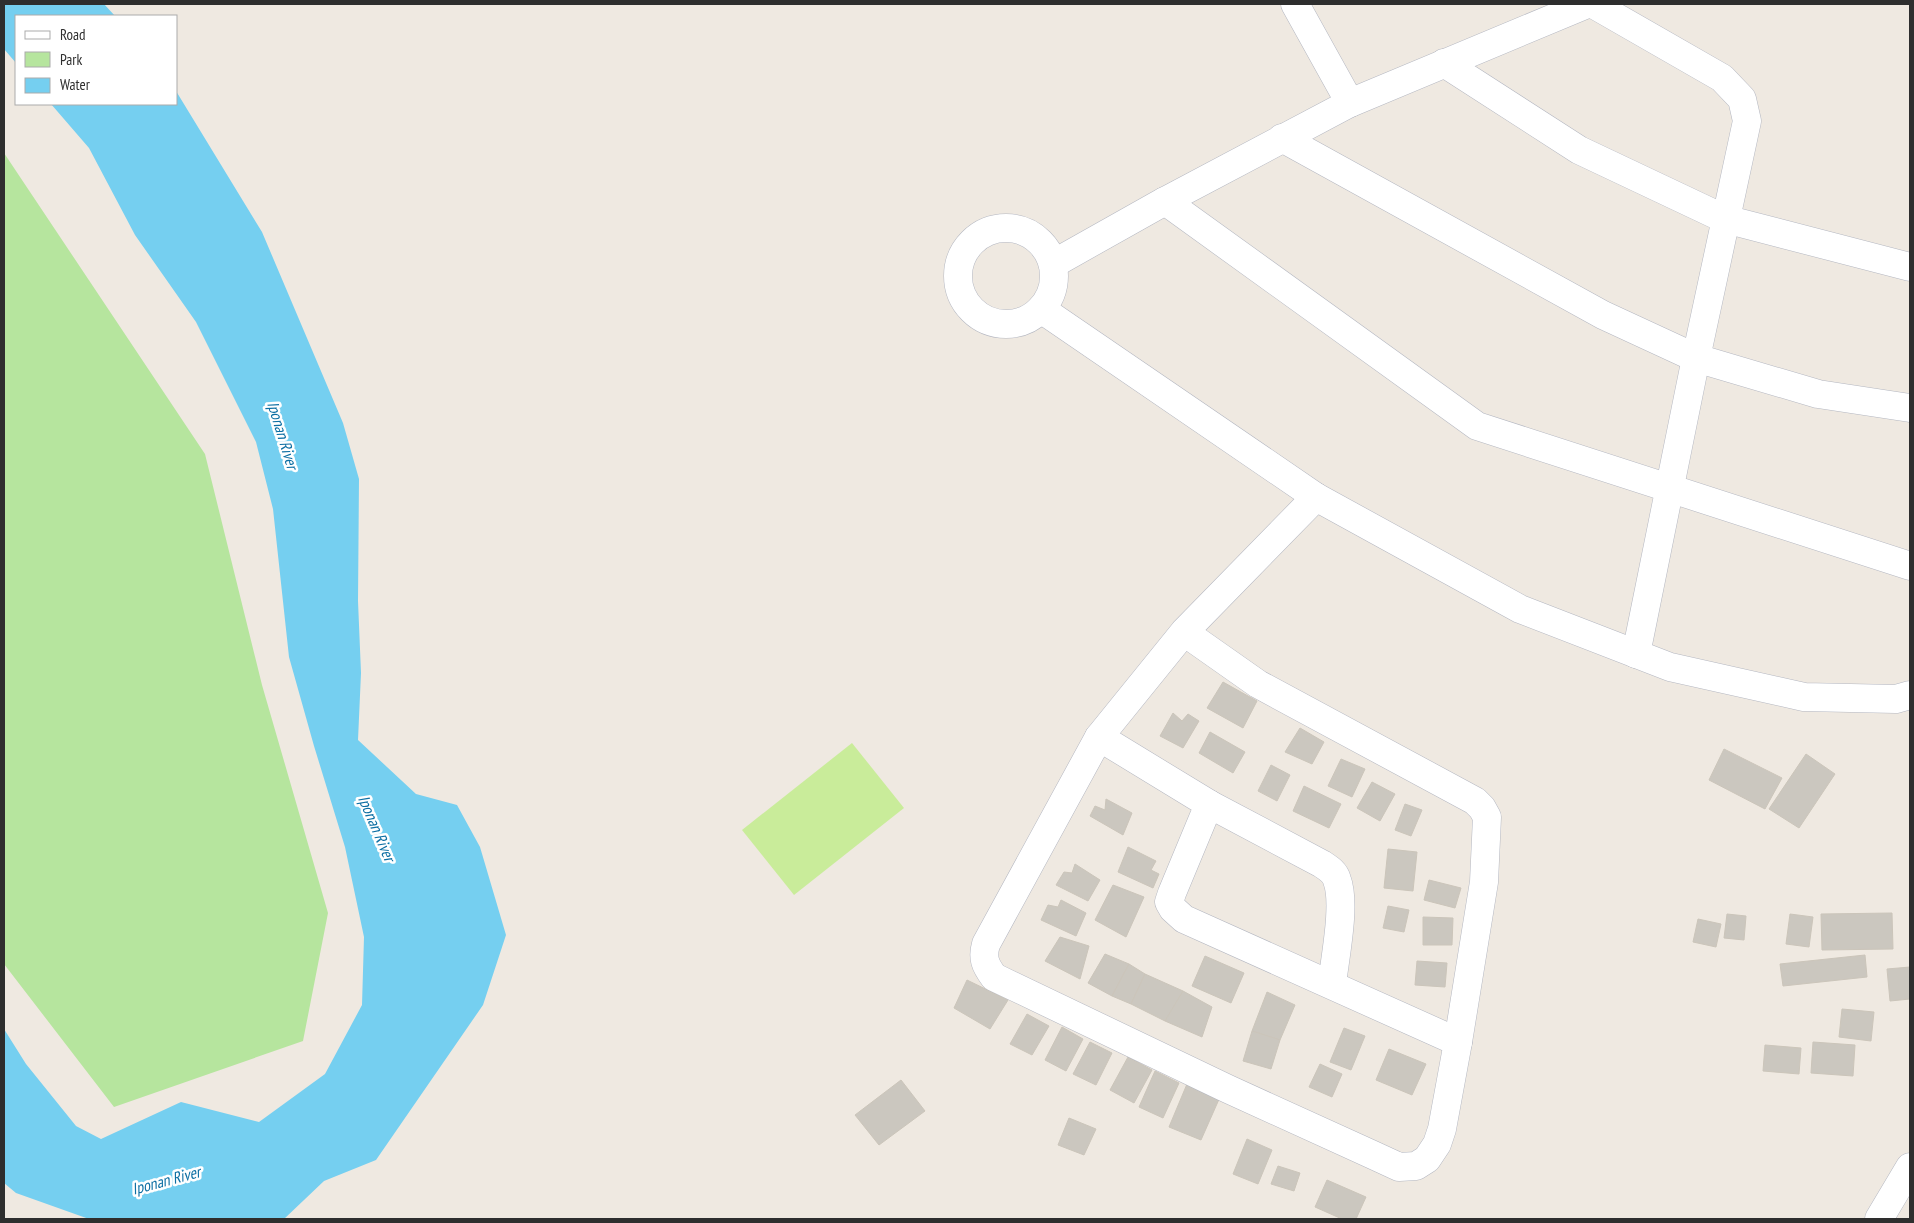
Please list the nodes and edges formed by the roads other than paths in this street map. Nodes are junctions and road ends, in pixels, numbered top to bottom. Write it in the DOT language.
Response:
graph roads {
  1 [pos="1295,4"];
  2 [pos="1587,4"];
  3 [pos="1593,4"];
  4 [pos="1444,63"];
  5 [pos="1350,103"];
  6 [pos="1282,138"];
  7 [pos="1164,201"];
  8 [pos="1725,219"];
  9 [pos="1053,264"];
  10 [pos="1910,267"];
  11 [pos="1041,310"];
  12 [pos="1696,358"];
  13 [pos="1910,408"];
  14 [pos="1670,488"];
  15 [pos="1316,497"];
  16 [pos="1910,566"];
  17 [pos="1184,632"];
  18 [pos="1636,654"];
  19 [pos="1905,700"];
  20 [pos="1099,736"];
  21 [pos="1209,804"];
  22 [pos="1332,984"];
  23 [pos="1458,1042"];
  24 [pos="1910,1167"];
  25 [pos="1879,1219"];
  1 -- 5 [label="street"];
  2 -- 4 [label="street"];
  3 -- 8 [label="street"];
  4 -- 5 [label="street"];
  4 -- 8 [label="street"];
  5 -- 6 [label="street"];
  6 -- 7 [label="street"];
  6 -- 12 [label="street"];
  7 -- 9 [label="street"];
  7 -- 14 [label="street"];
  8 -- 10 [label="street"];
  8 -- 12 [label="street"];
  9 -- 11 [label="street"];
  9 -- 11 [label="street"];
  11 -- 15 [label="street"];
  12 -- 13 [label="street"];
  12 -- 14 [label="street"];
  14 -- 16 [label="street"];
  14 -- 18 [label="street"];
  15 -- 17 [label="street"];
  15 -- 18 [label="street"];
  17 -- 20 [label="street"];
  17 -- 23 [label="street"];
  18 -- 19 [label="street"];
  20 -- 21 [label="street"];
  20 -- 23 [label="street"];
  21 -- 22 [label="street"];
  21 -- 22 [label="street"];
  22 -- 23 [label="street"];
  24 -- 25 [label="street"];
}
